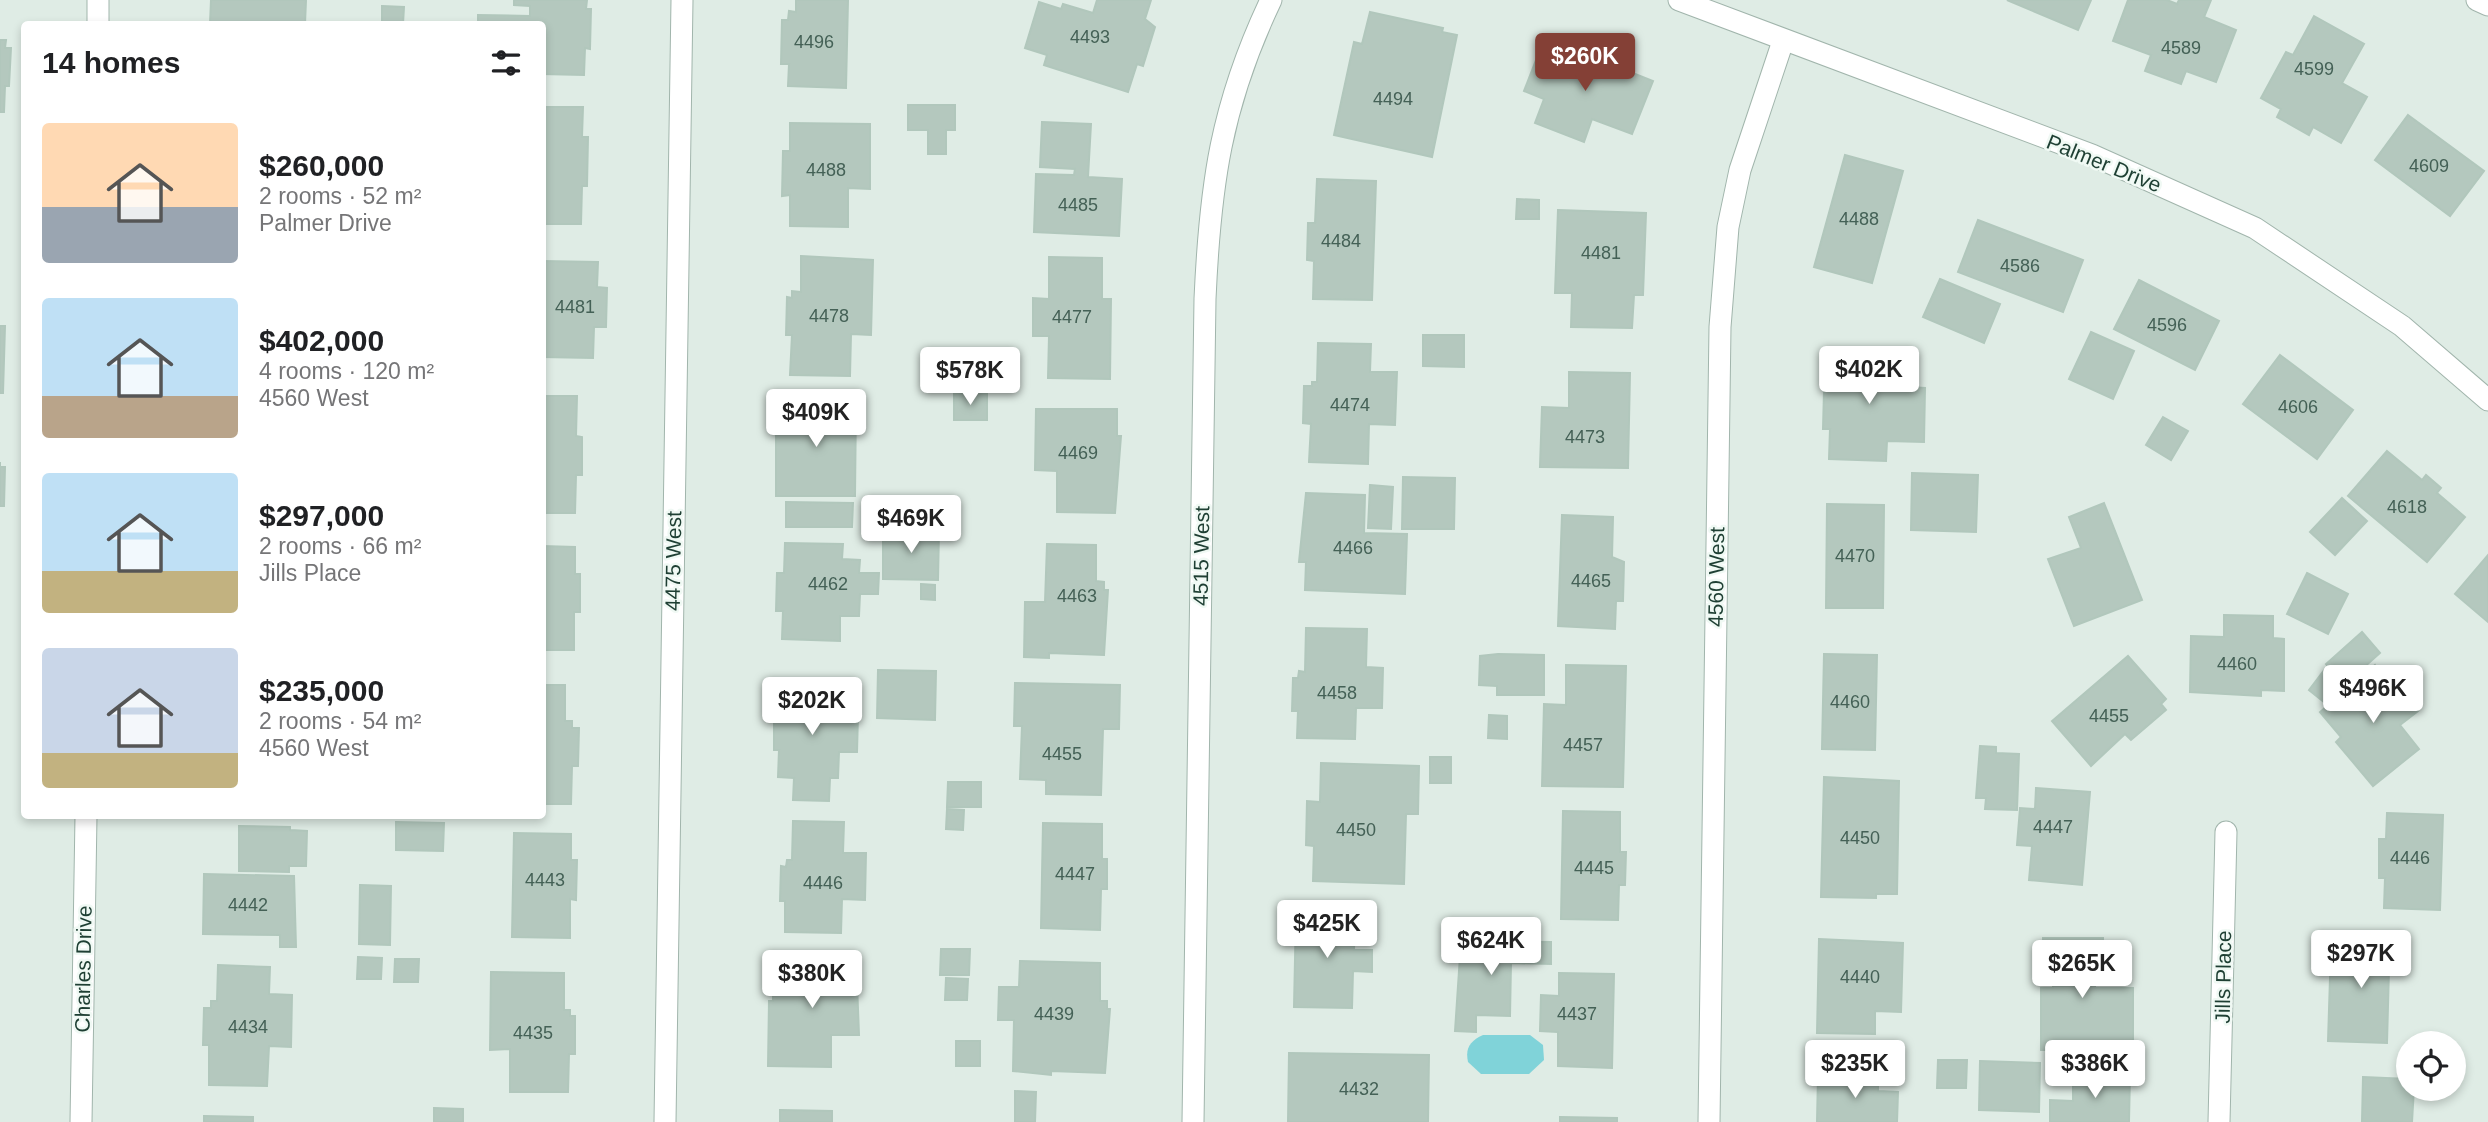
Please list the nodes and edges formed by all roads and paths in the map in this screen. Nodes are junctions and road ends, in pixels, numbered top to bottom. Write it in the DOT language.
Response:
graph roads {
  1 [pos="98,0"];
  2 [pos="682,0"];
  3 [pos="1271,0"];
  4 [pos="1679,0"];
  5 [pos="2477,0"];
  6 [pos="2488,5"];
  7 [pos="98,21"];
  8 [pos="1783,41"];
  9 [pos="2488,400"];
  10 [pos="86,819"];
  11 [pos="2226,832"];
  12 [pos="81,1122"];
  13 [pos="665,1122"];
  14 [pos="1193,1122"];
  15 [pos="1709,1122"];
  16 [pos="2219,1122"];
  1 -- 7 [label="street"];
  2 -- 13 [label="street, 4475 West"];
  3 -- 14 [label="street, 4515 West"];
  4 -- 8 [label="street, Palmer Drive"];
  5 -- 6 [label="street"];
  8 -- 9 [label="street, Palmer Drive"];
  8 -- 15 [label="street, 4560 West"];
  10 -- 12 [label="street, Charles Drive"];
  11 -- 16 [label="street, Jills Place"];
}
